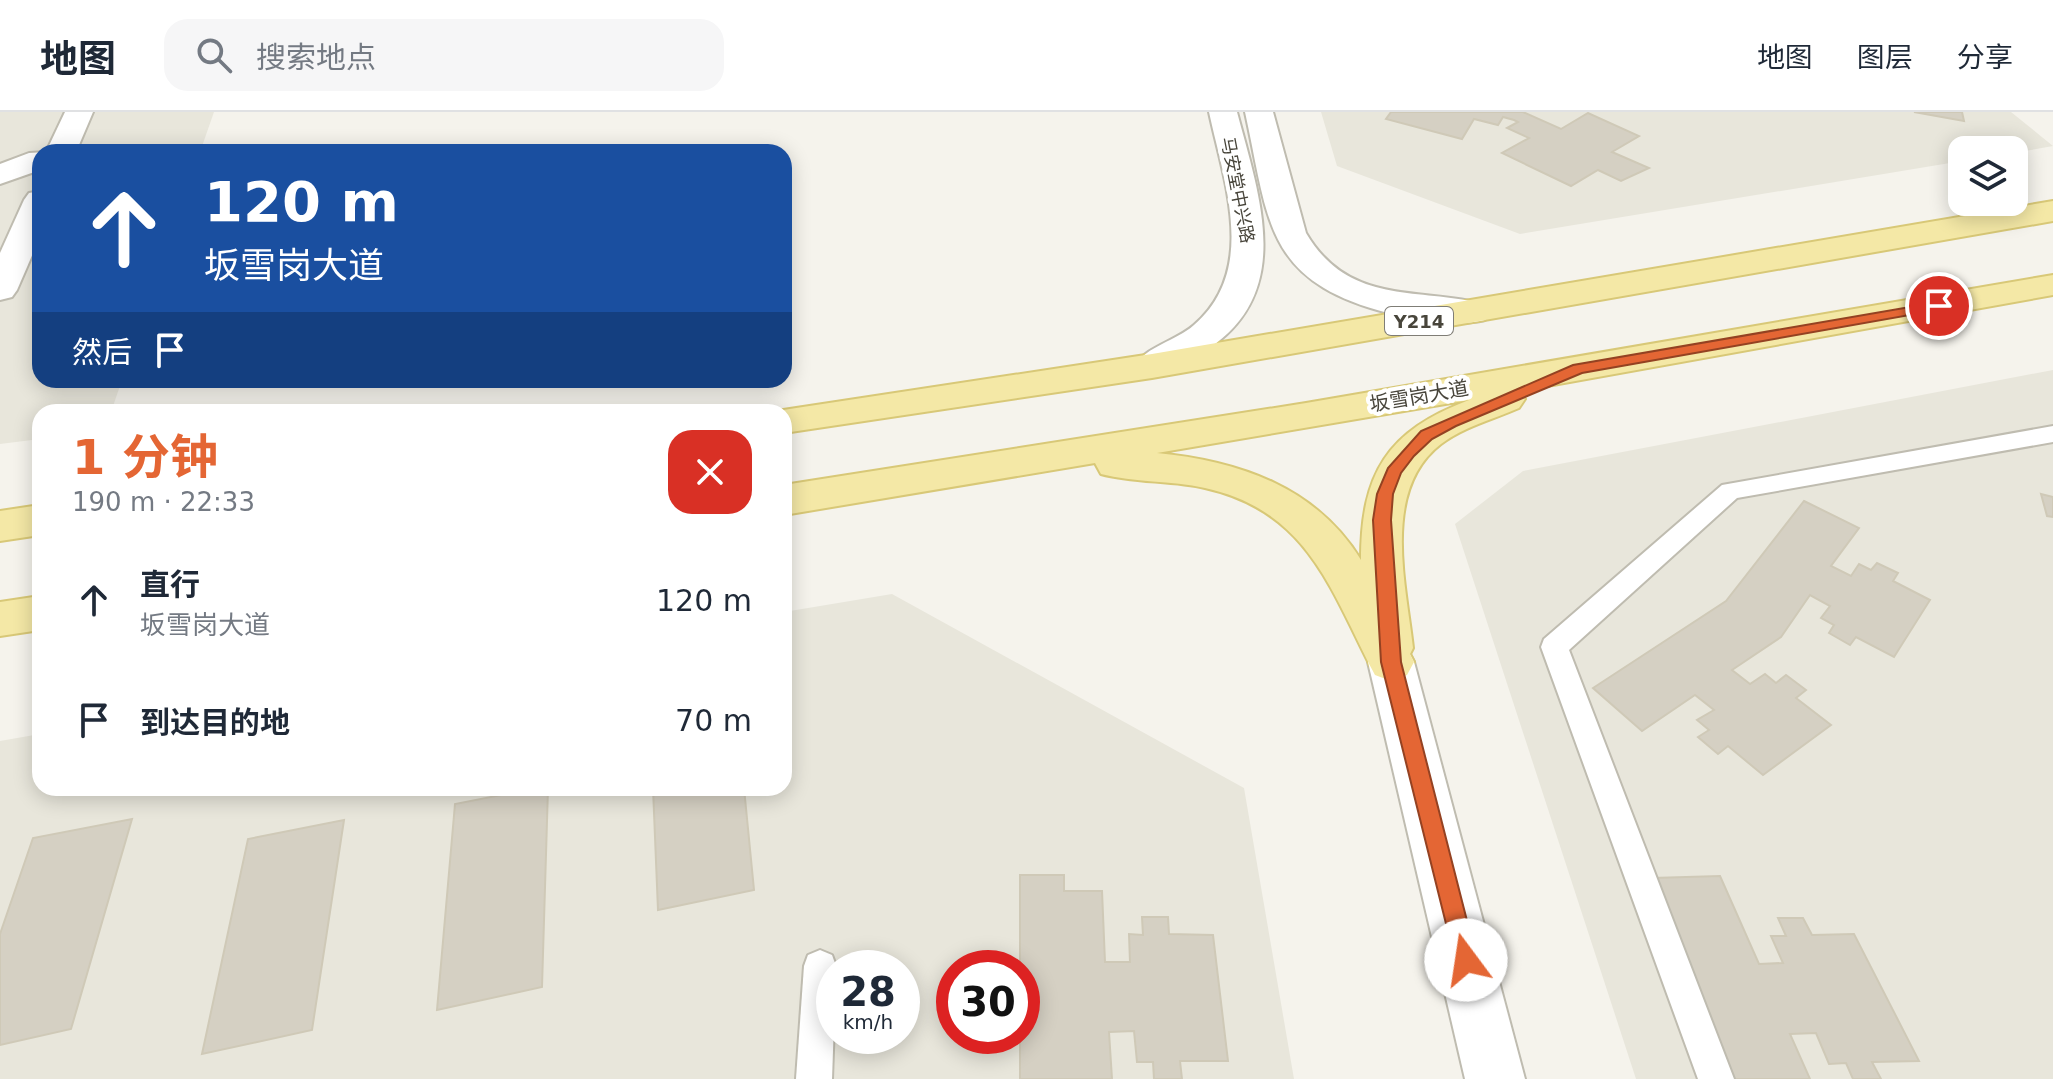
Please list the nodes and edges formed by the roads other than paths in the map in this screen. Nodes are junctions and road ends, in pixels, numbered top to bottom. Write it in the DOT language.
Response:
graph roads {
  1 [pos="79,112"];
  2 [pos="1223,112"];
  3 [pos="1259,112"];
  4 [pos="60,144"];
  5 [pos="32,162"];
  6 [pos="0,175"];
  7 [pos="2053,211"];
  8 [pos="32,218"];
  9 [pos="2053,285"];
  10 [pos="0,290"];
  11 [pos="1473,312"];
  12 [pos="1152,366"];
  13 [pos="1579,369"];
  14 [pos="792,419"];
  15 [pos="2053,434"];
  16 [pos="1029,460"];
  17 [pos="792,499"];
  18 [pos="32,521"];
  19 [pos="0,526"];
  20 [pos="32,614"];
  21 [pos="0,619"];
  22 [pos="1391,662"];
  23 [pos="816,1041"];
  24 [pos="814,1079"];
  25 [pos="1495,1079"];
  26 [pos="1716,1079"];
  1 -- 4 [label="street"];
  2 -- 12 [label="street, 马安堂中兴路"];
  3 -- 11 [label="street, 马安堂中兴路"];
  5 -- 6 [label="street"];
  7 -- 11 [label="main road, Y214"];
  8 -- 10 [label="street"];
  9 -- 13 [label="main road, 坂雪岗大道"];
  11 -- 12 [label="main road, Y214"];
  12 -- 14 [label="main road, Y214"];
  13 -- 16 [label="main road, 坂雪岗大道"];
  13 -- 22 [label="main road"];
  15 -- 26 [label="lane"];
  16 -- 17 [label="main road, 坂雪岗大道"];
  16 -- 22 [label="main road"];
  18 -- 19 [label="main road"];
  20 -- 21 [label="main road"];
  22 -- 25 [label="street"];
  23 -- 24 [label="lane"];
}
